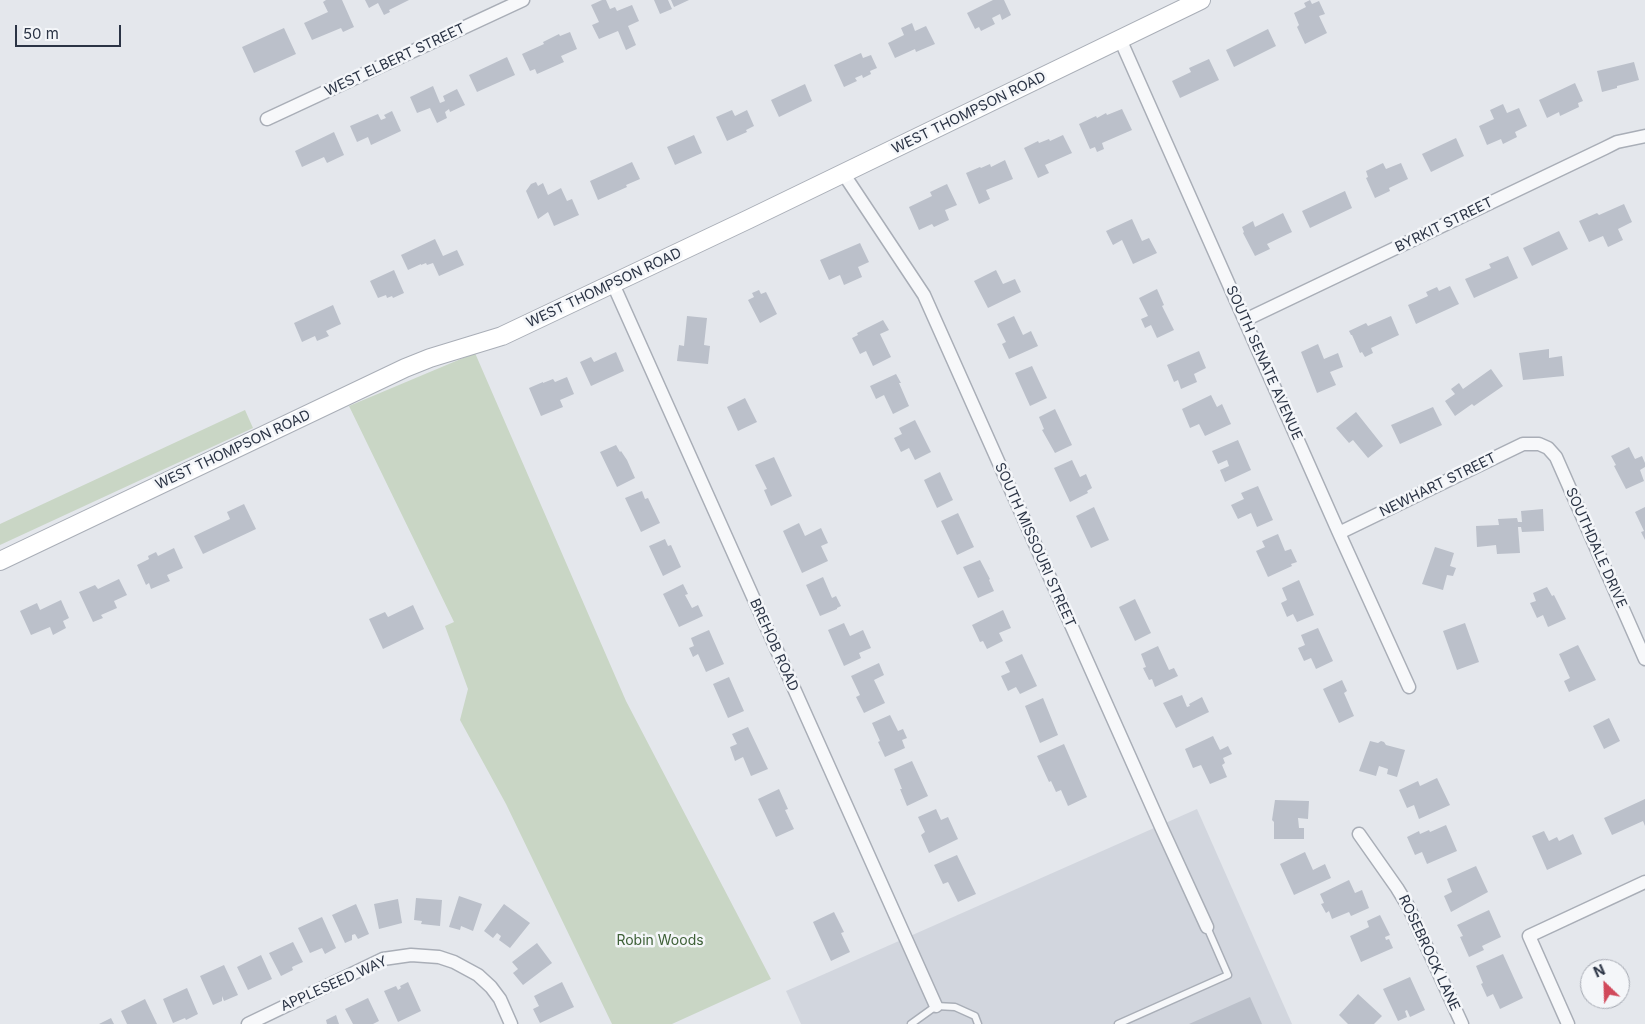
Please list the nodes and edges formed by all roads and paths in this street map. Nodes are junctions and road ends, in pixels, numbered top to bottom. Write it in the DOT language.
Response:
graph roads {
  1 [pos="523,0"];
  2 [pos="1201,0"];
  3 [pos="1120,39"];
  4 [pos="267,120"];
  5 [pos="1645,136"];
  6 [pos="844,173"];
  7 [pos="613,284"];
  8 [pos="1245,320"];
  9 [pos="1539,444"];
  10 [pos="1339,533"];
  11 [pos="0,561"];
  12 [pos="1645,659"];
  13 [pos="1409,686"];
  14 [pos="1359,834"];
  15 [pos="1645,882"];
  16 [pos="1207,927"];
  17 [pos="936,1006"];
  18 [pos="248,1024"];
  19 [pos="511,1024"];
  20 [pos="911,1024"];
  21 [pos="978,1024"];
  22 [pos="1118,1024"];
  23 [pos="1462,1024"];
  24 [pos="1568,1024"];
  1 -- 4 [label="street, WEST ELBERT STREET"];
  2 -- 3 [label="main road, WEST THOMPSON ROAD"];
  3 -- 6 [label="main road, WEST THOMPSON ROAD"];
  3 -- 8 [label="street, SOUTH SENATE AVENUE"];
  5 -- 8 [label="street, BYRKIT STREET"];
  6 -- 7 [label="main road, WEST THOMPSON ROAD"];
  6 -- 16 [label="street, SOUTH MISSOURI STREET"];
  7 -- 11 [label="main road, WEST THOMPSON ROAD"];
  7 -- 17 [label="street, BREHOB ROAD"];
  8 -- 10 [label="street, SOUTH SENATE AVENUE"];
  9 -- 10 [label="street, NEWHART STREET"];
  9 -- 12 [label="street, SOUTHDALE DRIVE"];
  10 -- 13 [label="street, SOUTH SENATE AVENUE"];
  14 -- 23 [label="street, ROSEBROCK LANE"];
  15 -- 24 [label="street"];
  16 -- 22 [label="lane"];
  17 -- 20 [label="lane"];
  17 -- 21 [label="lane"];
  18 -- 19 [label="street, APPLESEED WAY"];
}
